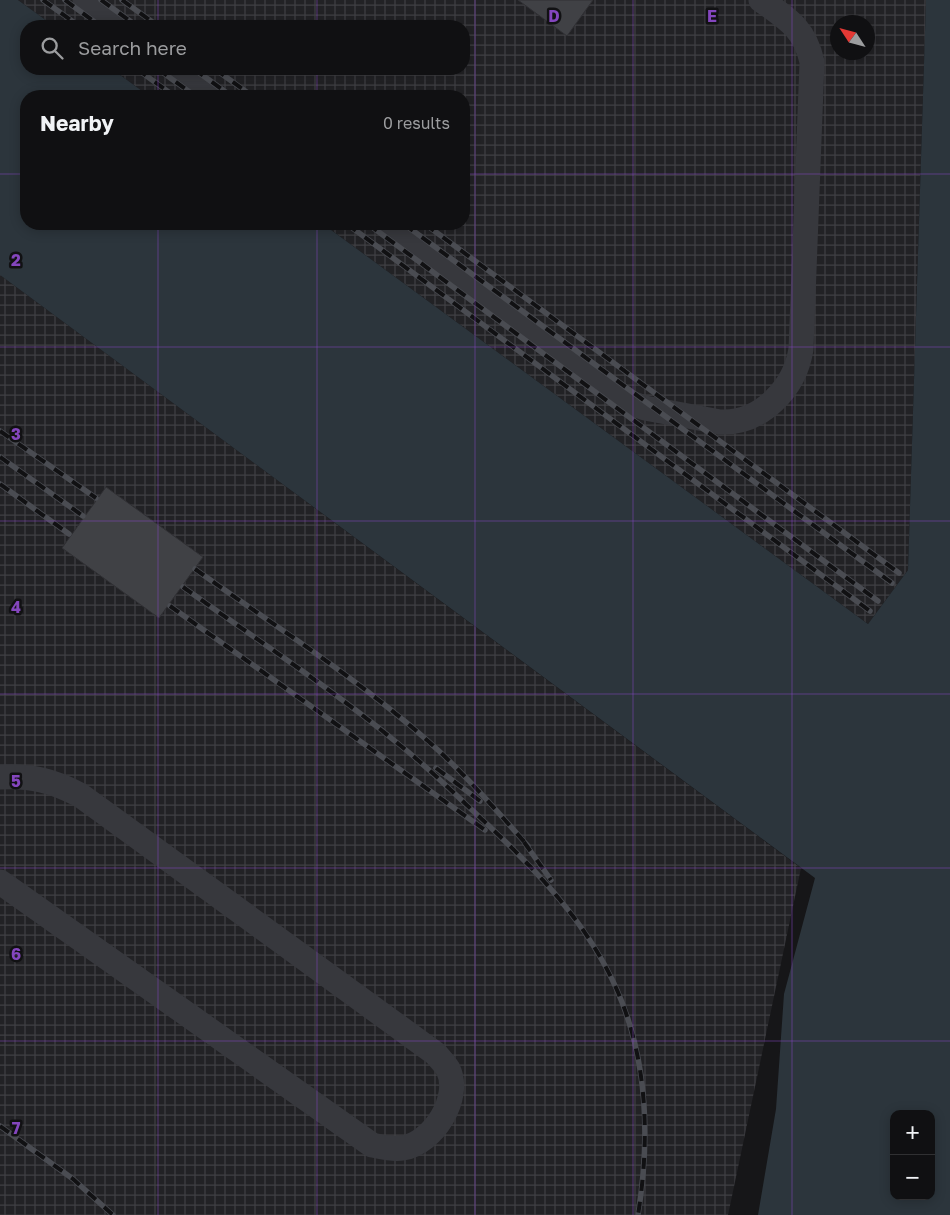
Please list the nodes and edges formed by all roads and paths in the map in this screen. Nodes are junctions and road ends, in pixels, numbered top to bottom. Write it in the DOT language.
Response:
graph roads {
  1 [pos="85,0"];
  2 [pos="762,0"];
  3 [pos="112,20"];
  4 [pos="186,75"];
  5 [pos="207,90"];
  6 [pos="395,230"];
  7 [pos="0,777"];
  8 [pos="0,882"];
  1 -- 3 [label="lane"];
  2 -- 6 [label="lane"];
  4 -- 5 [label="lane"];
  7 -- 8 [label="lane"];
}
